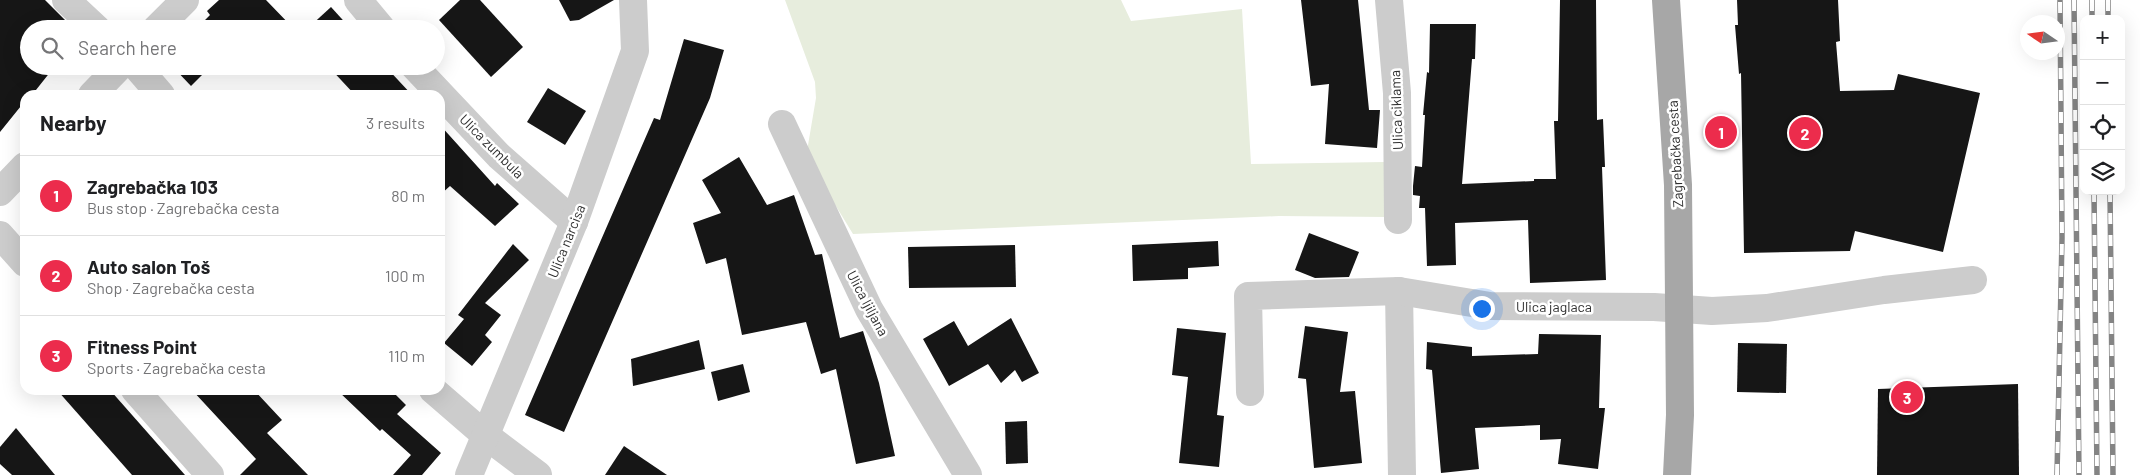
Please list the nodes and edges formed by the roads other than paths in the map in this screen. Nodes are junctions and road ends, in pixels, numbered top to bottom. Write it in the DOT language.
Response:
graph roads {
  1 [pos="66,0"];
  2 [pos="184,0"];
  3 [pos="358,0"];
  4 [pos="633,0"];
  5 [pos="1389,0"];
  6 [pos="1666,0"];
  7 [pos="87,20"];
  8 [pos="165,20"];
  9 [pos="375,20"];
  10 [pos="111,75"];
  11 [pos="144,75"];
  12 [pos="422,75"];
  13 [pos="97,90"];
  14 [pos="157,90"];
  15 [pos="437,90"];
  16 [pos="445,99"];
  17 [pos="782,124"];
  18 [pos="20,171"];
  19 [pos="0,192"];
  20 [pos="1398,220"];
  21 [pos="574,222"];
  22 [pos="0,234"];
  23 [pos="20,257"];
  24 [pos="1973,280"];
  25 [pos="1399,291"];
  26 [pos="1680,308"];
  27 [pos="1250,392"];
  28 [pos="140,395"];
  29 [pos="439,395"];
  30 [pos="485,435"];
  31 [pos="210,475"];
  32 [pos="469,475"];
  33 [pos="538,475"];
  34 [pos="968,475"];
  35 [pos="1402,475"];
  36 [pos="1677,475"];
  1 -- 7 [label="street"];
  2 -- 8 [label="street"];
  3 -- 9 [label="street"];
  4 -- 21 [label="street, Ulica narcisa"];
  5 -- 20 [label="street, Ulica ciklama"];
  6 -- 26 [label="main road, Zagrebačka cesta"];
  10 -- 13 [label="street"];
  11 -- 14 [label="street"];
  12 -- 15 [label="street, Ulica zumbula"];
  16 -- 21 [label="street, Ulica zumbula"];
  17 -- 34 [label="street, Ulica ljiljana"];
  18 -- 19 [label="street"];
  21 -- 30 [label="street, Ulica narcisa"];
  22 -- 23 [label="street"];
  24 -- 26 [label="street"];
  25 -- 26 [label="street, Ulica jaglaca"];
  25 -- 27 [label="street, Ulica jaglaca"];
  25 -- 35 [label="street"];
  26 -- 36 [label="main road, Zagrebačka cesta"];
  28 -- 31 [label="street"];
  29 -- 30 [label="street"];
  30 -- 32 [label="street, Ulica narcisa"];
  30 -- 33 [label="street"];
}
